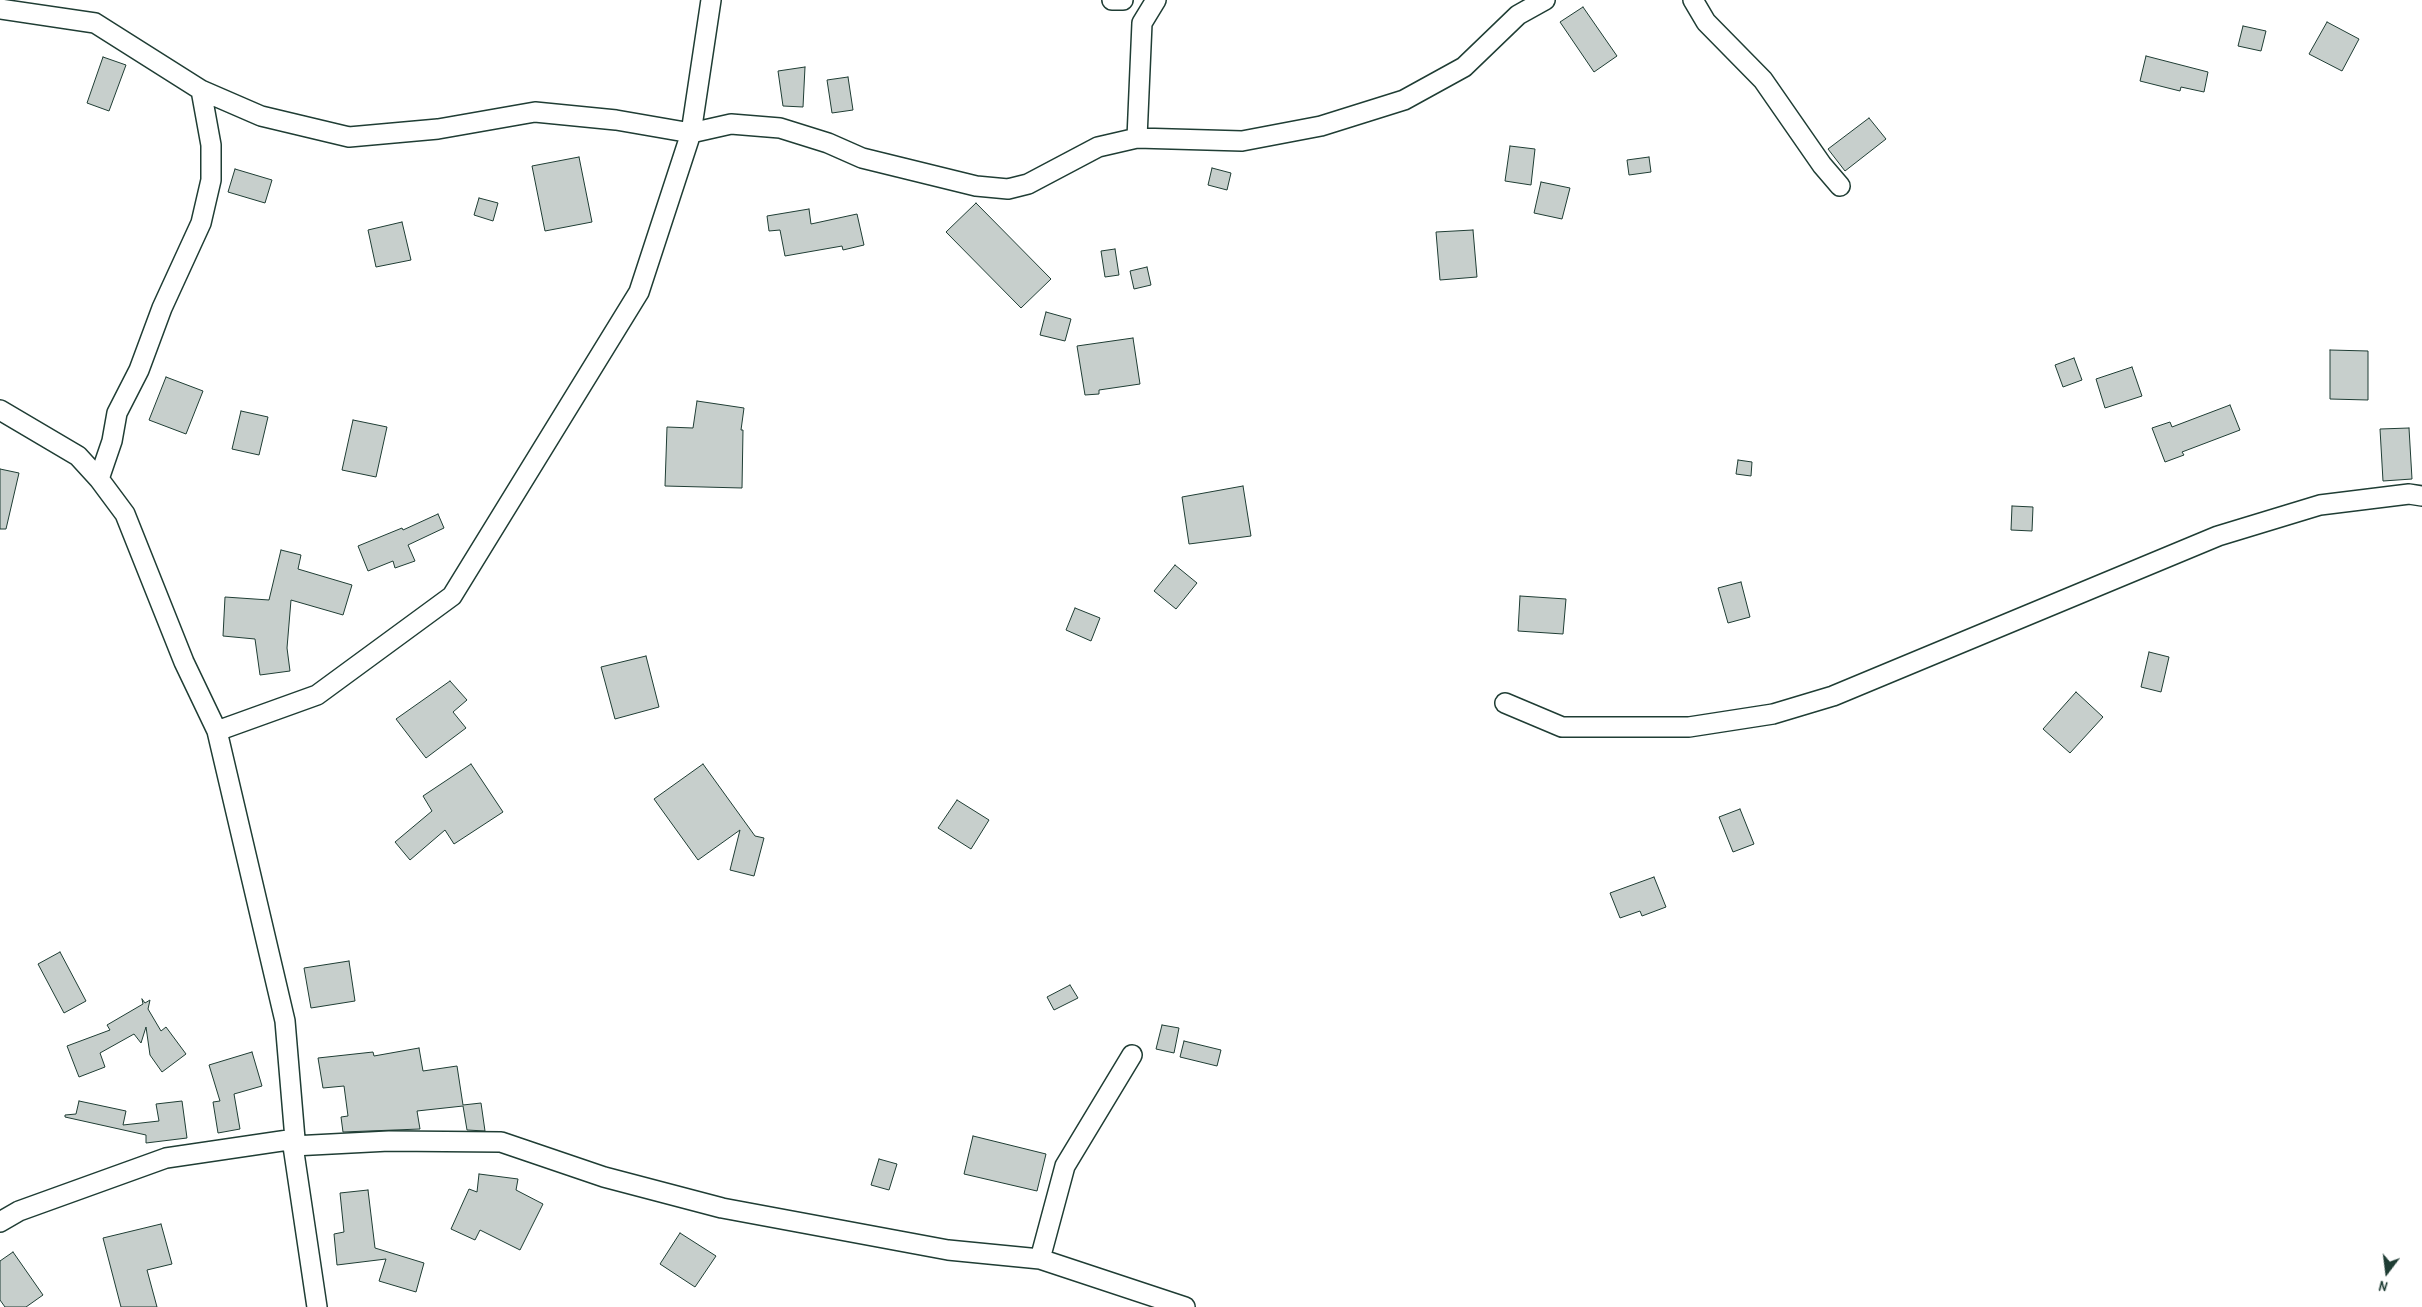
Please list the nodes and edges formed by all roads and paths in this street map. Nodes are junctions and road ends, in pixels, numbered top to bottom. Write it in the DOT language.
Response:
graph roads {
  1 [pos="711,0"];
  2 [pos="1112,0"];
  3 [pos="1123,0"];
  4 [pos="1156,0"];
  5 [pos="1545,0"];
  6 [pos="1693,0"];
  7 [pos="0,9"];
  8 [pos="200,90"];
  9 [pos="691,133"];
  10 [pos="1137,138"];
  11 [pos="1840,186"];
  12 [pos="0,410"];
  13 [pos="99,479"];
  14 [pos="2422,496"];
  15 [pos="1505,703"];
  16 [pos="216,731"];
  17 [pos="1132,1055"];
  18 [pos="294,1143"];
  19 [pos="0,1222"];
  20 [pos="1040,1258"];
  21 [pos="317,1307"];
  22 [pos="1185,1307"];
  1 -- 9 [label="street"];
  2 -- 3 [label="street"];
  4 -- 10 [label="street"];
  5 -- 10 [label="street"];
  6 -- 11 [label="street"];
  7 -- 8 [label="street"];
  8 -- 9 [label="street"];
  8 -- 13 [label="street"];
  9 -- 10 [label="street"];
  9 -- 16 [label="street"];
  12 -- 13 [label="street"];
  13 -- 16 [label="street"];
  14 -- 15 [label="street"];
  16 -- 18 [label="street"];
  17 -- 20 [label="street"];
  18 -- 19 [label="street"];
  18 -- 20 [label="street"];
  18 -- 21 [label="street"];
  20 -- 22 [label="street"];
}
